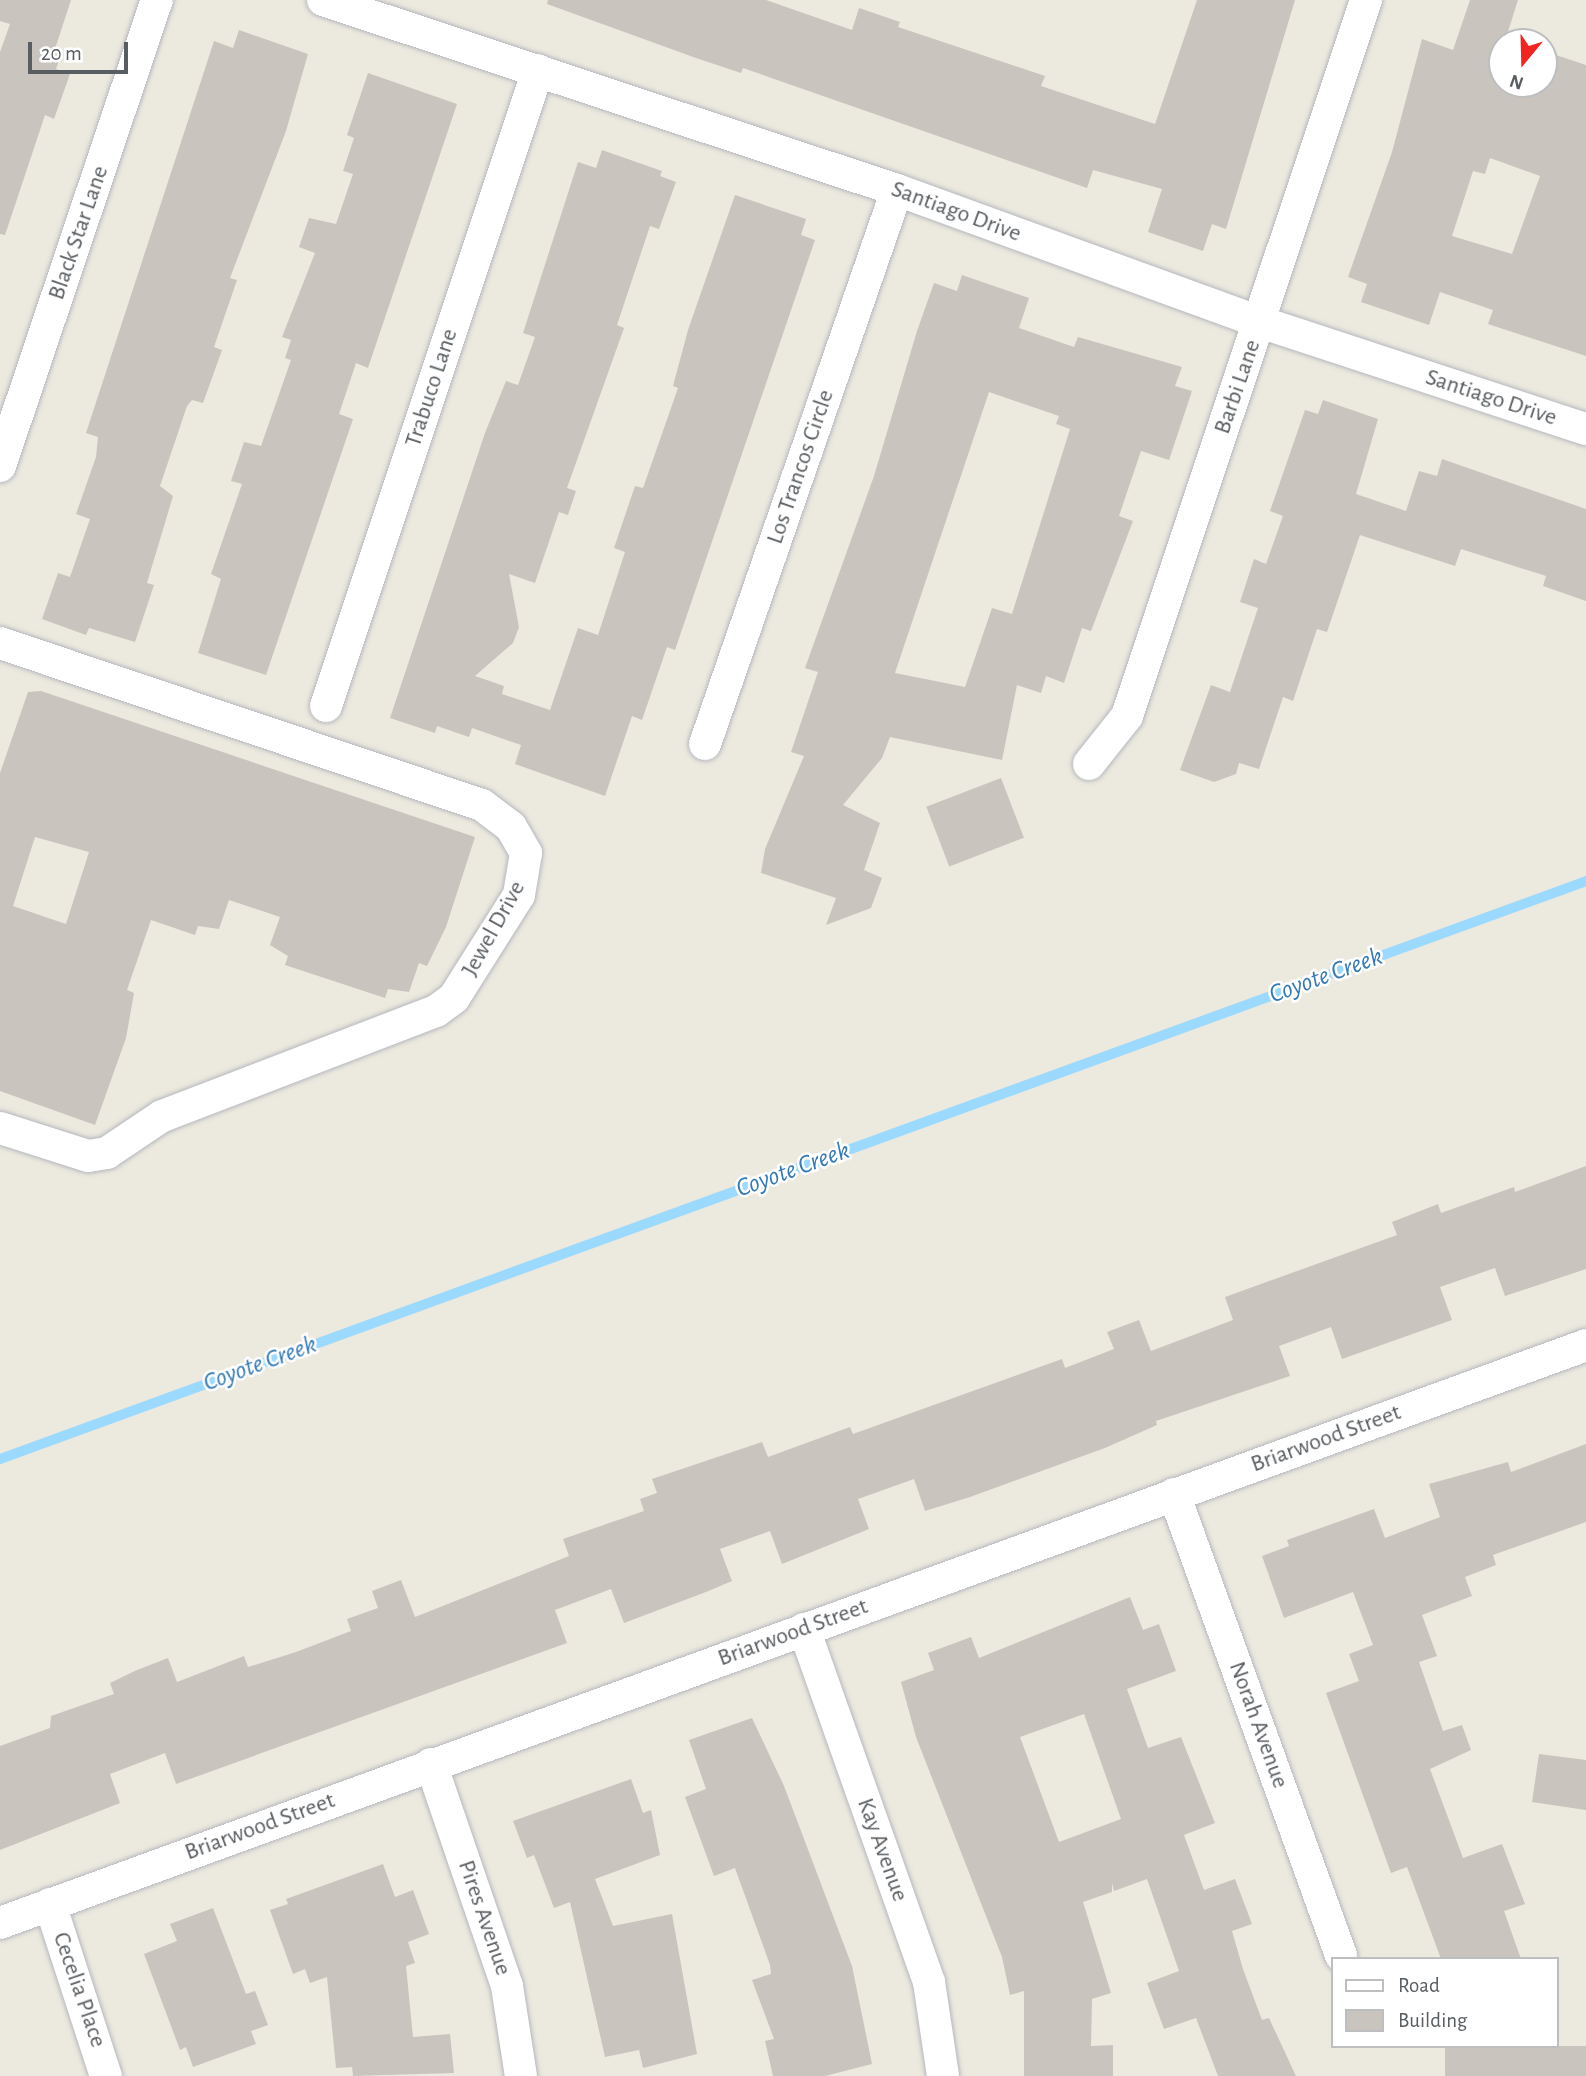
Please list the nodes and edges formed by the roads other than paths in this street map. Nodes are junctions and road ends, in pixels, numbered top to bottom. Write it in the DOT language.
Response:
graph roads {
  1 [pos="157,0"];
  2 [pos="323,0"];
  3 [pos="1366,0"];
  4 [pos="538,70"];
  5 [pos="897,190"];
  6 [pos="1260,322"];
  7 [pos="1586,429"];
  8 [pos="0,466"];
  9 [pos="0,643"];
  10 [pos="326,706"];
  11 [pos="705,744"];
  12 [pos="1089,764"];
  13 [pos="0,1128"];
  14 [pos="1586,1345"];
  15 [pos="1174,1494"];
  16 [pos="804,1629"];
  17 [pos="431,1764"];
  18 [pos="50,1904"];
  19 [pos="0,1923"];
  20 [pos="1341,1956"];
  21 [pos="106,2076"];
  22 [pos="521,2076"];
  23 [pos="943,2076"];
  1 -- 8 [label="street, Black Star Lane"];
  2 -- 4 [label="street, Santiago Drive"];
  3 -- 6 [label="street, Barbi Lane"];
  4 -- 5 [label="street, Santiago Drive"];
  4 -- 10 [label="street, Trabuco Lane"];
  5 -- 6 [label="street, Santiago Drive"];
  5 -- 11 [label="street, Los Trancos Circle"];
  6 -- 7 [label="street, Santiago Drive"];
  6 -- 12 [label="street, Barbi Lane"];
  9 -- 13 [label="street, Jewel Drive"];
  14 -- 15 [label="street, Briarwood Street"];
  15 -- 16 [label="street, Briarwood Street"];
  15 -- 20 [label="street, Norah Avenue"];
  16 -- 17 [label="street, Briarwood Street"];
  16 -- 23 [label="street, Kay Avenue"];
  17 -- 18 [label="street, Briarwood Street"];
  17 -- 22 [label="street, Pires Avenue"];
  18 -- 19 [label="street, Briarwood Street"];
  18 -- 21 [label="street, Cecelia Place"];
}
